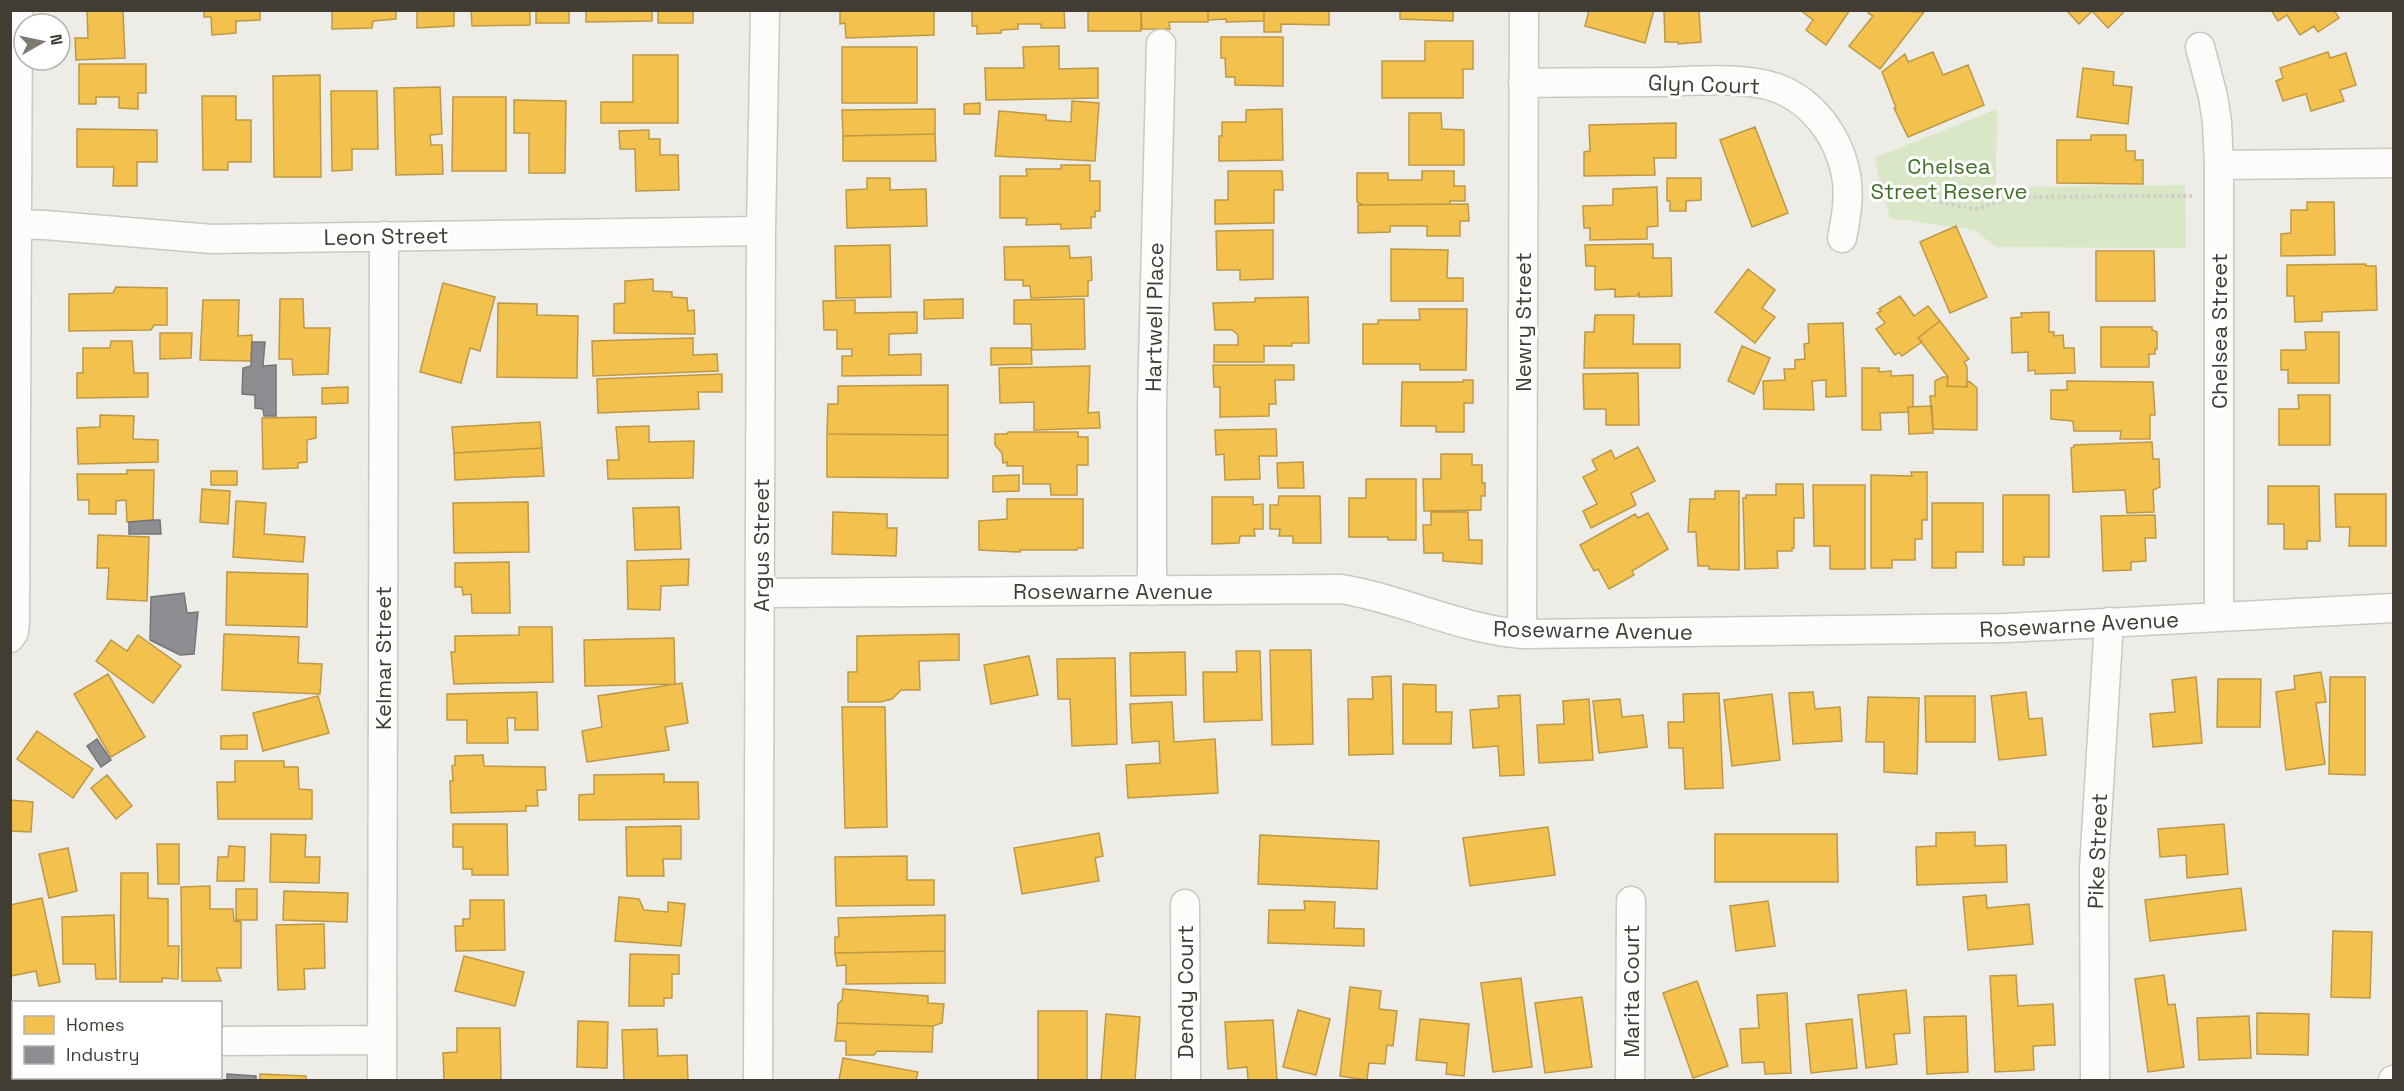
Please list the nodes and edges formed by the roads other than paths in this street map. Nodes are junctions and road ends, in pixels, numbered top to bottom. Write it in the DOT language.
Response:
graph roads {
  1 [pos="18,10"];
  2 [pos="765,10"];
  3 [pos="1524,10"];
  4 [pos="1161,44"];
  5 [pos="2200,47"];
  6 [pos="1523,83"];
  7 [pos="2394,163"];
  8 [pos="2219,165"];
  9 [pos="14,224"];
  10 [pos="761,231"];
  11 [pos="384,236"];
  12 [pos="1842,238"];
  13 [pos="1152,591"];
  14 [pos="761,593"];
  15 [pos="2394,608"];
  16 [pos="2218,617"];
  17 [pos="2109,622"];
  18 [pos="1522,634"];
  19 [pos="10,638"];
  20 [pos="1631,901"];
  21 [pos="1185,904"];
  22 [pos="382,1040"];
  23 [pos="222,1041"];
  24 [pos="382,1080"];
  25 [pos="758,1080"];
  26 [pos="1186,1080"];
  27 [pos="1630,1080"];
  28 [pos="2094,1080"];
  1 -- 9 [label="street"];
  2 -- 10 [label="street, Argus Street"];
  3 -- 6 [label="street, Newry Street"];
  4 -- 13 [label="street, Hartwell Place"];
  5 -- 8 [label="street, Chelsea Street"];
  6 -- 12 [label="street, Glyn Court"];
  6 -- 18 [label="street, Newry Street"];
  7 -- 8 [label="street"];
  8 -- 16 [label="street, Chelsea Street"];
  9 -- 11 [label="street, Leon Street"];
  9 -- 19 [label="street"];
  10 -- 11 [label="street, Leon Street"];
  10 -- 14 [label="street, Argus Street"];
  11 -- 22 [label="street, Kelmar Street"];
  13 -- 14 [label="street, Rosewarne Avenue"];
  13 -- 18 [label="street, Rosewarne Avenue"];
  14 -- 25 [label="street, Argus Street"];
  15 -- 16 [label="street, Rosewarne Avenue"];
  16 -- 17 [label="street, Rosewarne Avenue"];
  17 -- 18 [label="street, Rosewarne Avenue"];
  17 -- 28 [label="street, Pike Street"];
  20 -- 27 [label="street, Marita Court"];
  21 -- 26 [label="street, Dendy Court"];
  22 -- 23 [label="street"];
  22 -- 24 [label="street, Kelmar Street"];
}
